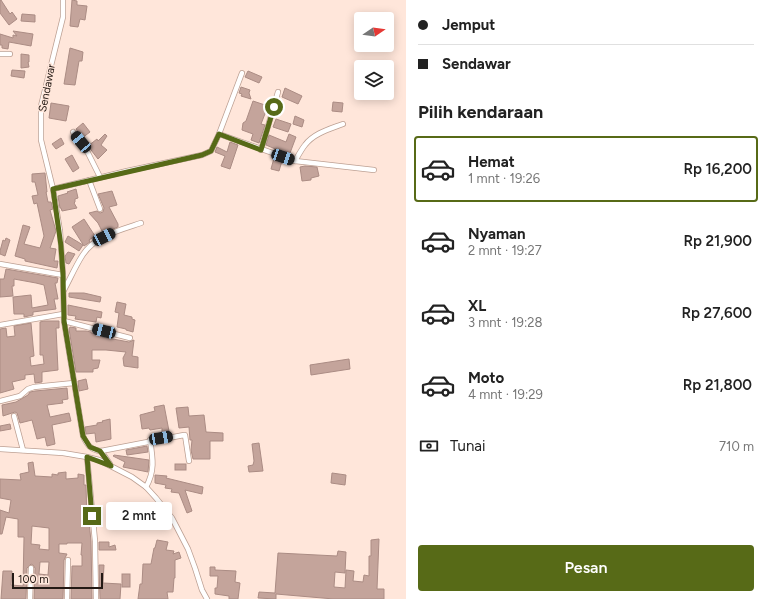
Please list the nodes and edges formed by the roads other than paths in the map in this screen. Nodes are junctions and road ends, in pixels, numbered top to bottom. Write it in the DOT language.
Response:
graph roads {
  1 [pos="63,0"];
  2 [pos="0,54"];
  3 [pos="10,54"];
  4 [pos="242,73"];
  5 [pos="278,92"];
  6 [pos="343,124"];
  7 [pos="73,132"];
  8 [pos="219,134"];
  9 [pos="261,150"];
  10 [pos="295,161"];
  11 [pos="374,170"];
  12 [pos="100,178"];
  13 [pos="89,180"];
  14 [pos="53,189"];
  15 [pos="100,209"];
  16 [pos="141,223"];
  17 [pos="0,264"];
  18 [pos="63,275"];
  19 [pos="64,292"];
  20 [pos="63,314"];
  21 [pos="64,321"];
  22 [pos="0,325"];
  23 [pos="130,338"];
  24 [pos="74,383"];
  25 [pos="0,401"];
  26 [pos="14,416"];
  27 [pos="150,440"];
  28 [pos="0,450"];
  29 [pos="23,450"];
  30 [pos="100,451"];
  31 [pos="87,457"];
  32 [pos="189,461"];
  33 [pos="111,466"];
  34 [pos="146,488"];
  35 [pos="68,560"];
  36 [pos="31,568"];
  37 [pos="30,599"];
  38 [pos="67,599"];
  39 [pos="96,599"];
  40 [pos="207,599"];
  1 -- 14 [label="street, Sendawar"];
  2 -- 3 [label="street"];
  4 -- 8 [label="street"];
  5 -- 9 [label="street"];
  6 -- 10 [label="street"];
  7 -- 12 [label="street"];
  8 -- 9 [label="street"];
  8 -- 12 [label="street"];
  9 -- 10 [label="street"];
  10 -- 11 [label="street"];
  12 -- 13 [label="street"];
  13 -- 14 [label="street"];
  13 -- 15 [label="street"];
  14 -- 18 [label="street, Sendawar"];
  16 -- 19 [label="street"];
  17 -- 18 [label="street"];
  18 -- 19 [label="street, Sendawar"];
  19 -- 20 [label="street, Sendawar"];
  20 -- 21 [label="street, Sendawar"];
  20 -- 22 [label="street"];
  21 -- 23 [label="street"];
  21 -- 24 [label="street, Sendawar"];
  24 -- 25 [label="street"];
  24 -- 30 [label="street, Sendawar"];
  26 -- 29 [label="street"];
  27 -- 30 [label="street"];
  27 -- 32 [label="street"];
  27 -- 34 [label="street"];
  28 -- 29 [label="street"];
  29 -- 31 [label="street"];
  30 -- 33 [label="street, Sendawar"];
  31 -- 33 [label="street"];
  31 -- 39 [label="street"];
  33 -- 34 [label="street"];
  34 -- 40 [label="street"];
  35 -- 38 [label="street"];
  36 -- 37 [label="street"];
}
